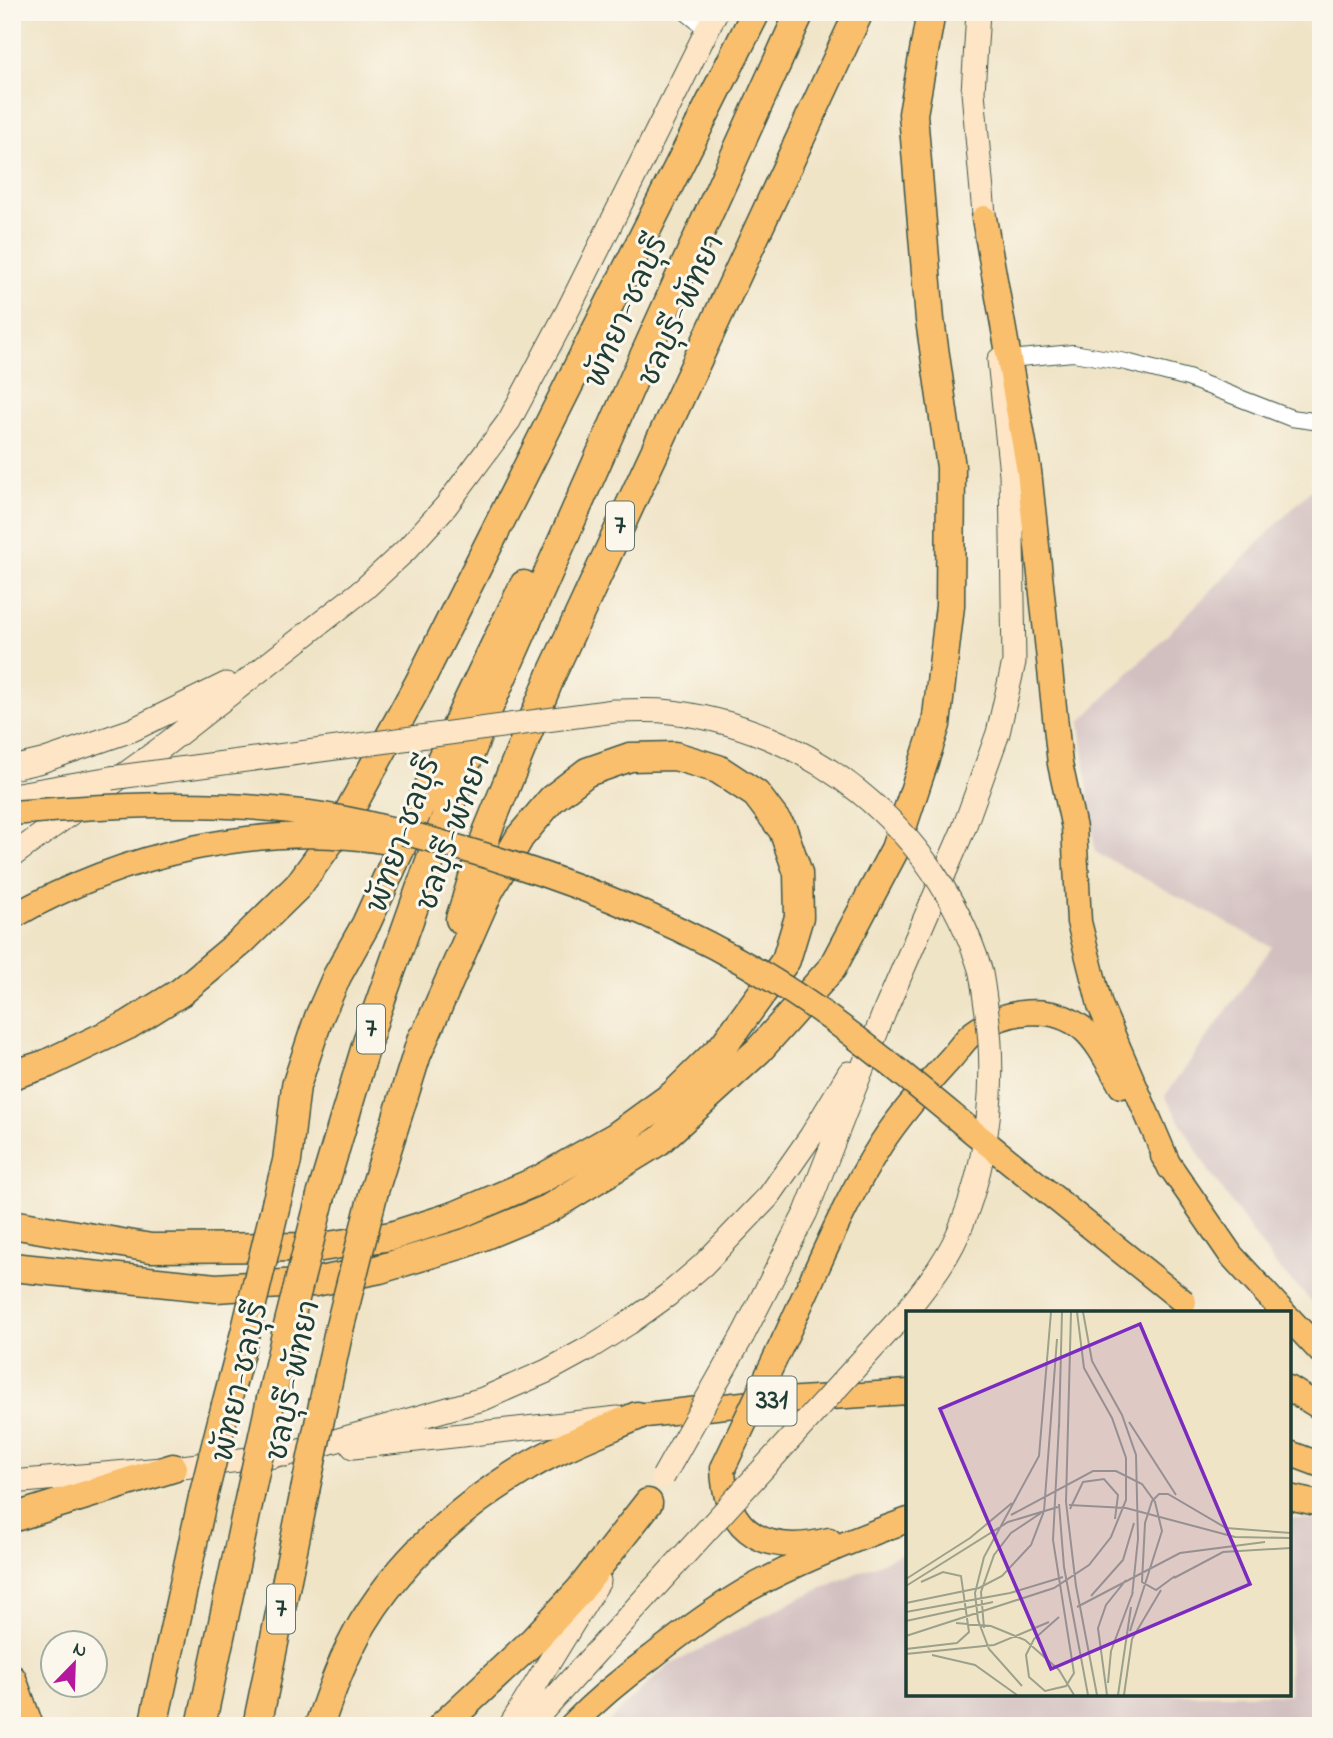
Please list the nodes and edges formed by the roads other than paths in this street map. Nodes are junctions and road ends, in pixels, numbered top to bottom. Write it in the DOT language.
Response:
graph roads {
  1 [pos="686,12"];
  2 [pos="756,12"];
  3 [pos="800,12"];
  4 [pos="859,12"];
  5 [pos="931,12"];
  6 [pos="978,12"];
  7 [pos="712,21"];
  8 [pos="984,218"];
  9 [pos="1009,359"];
  10 [pos="635,376"];
  11 [pos="1321,422"];
  12 [pos="270,662"];
  13 [pos="12,768"];
  14 [pos="12,795"];
  15 [pos="12,813"];
  16 [pos="12,856"];
  17 [pos="531,868"];
  18 [pos="12,917"];
  19 [pos="884,1013"];
  20 [pos="417,1054"];
  21 [pos="12,1075"];
  22 [pos="1170,1168"];
  23 [pos="12,1224"];
  24 [pos="12,1260"];
  25 [pos="12,1266"];
  26 [pos="58,1270"];
  27 [pos="1190,1307"];
  28 [pos="1282,1311"];
  29 [pos="1291,1320"];
  30 [pos="1321,1352"];
  31 [pos="1291,1389"];
  32 [pos="906,1392"];
  33 [pos="1321,1408"];
  34 [pos="637,1416"];
  35 [pos="1291,1454"];
  36 [pos="285,1455"];
  37 [pos="1321,1465"];
  38 [pos="173,1468"];
  39 [pos="12,1482"];
  40 [pos="1291,1497"];
  41 [pos="648,1503"];
  42 [pos="1321,1504"];
  43 [pos="12,1518"];
  44 [pos="906,1520"];
  45 [pos="906,1521"];
  46 [pos="12,1679"];
  47 [pos="29,1726"];
  48 [pos="153,1726"];
  49 [pos="201,1726"];
  50 [pos="257,1726"];
  51 [pos="319,1726"];
  52 [pos="442,1726"];
  53 [pos="510,1726"];
  54 [pos="529,1726"];
  55 [pos="571,1726"];
  1 -- 7 [label="street"];
  2 -- 21 [label="highway"];
  3 -- 10 [label="highway, พัทยา-ชลบุรี / 7"];
  4 -- 20 [label="highway, ชลบุรี-พัทยา / 7"];
  5 -- 26 [label="highway"];
  6 -- 8 [label="main road"];
  7 -- 12 [label="main road"];
  8 -- 9 [label="main road"];
  8 -- 19 [label="main road"];
  9 -- 11 [label="street"];
  9 -- 22 [label="main road"];
  10 -- 48 [label="highway, bridge"];
  10 -- 49 [label="highway, พัทยา-ชลบุรี / 7, bridge"];
  12 -- 13 [label="main road"];
  12 -- 16 [label="main road"];
  14 -- 54 [label="main road, bridge"];
  15 -- 17 [label="main road, bridge"];
  17 -- 18 [label="main road, bridge"];
  17 -- 27 [label="main road, bridge"];
  19 -- 36 [label="main road"];
  19 -- 41 [label="main road, bridge"];
  20 -- 23 [label="highway"];
  20 -- 50 [label="highway, ชลบุรี-พัทยา / 7, bridge"];
  22 -- 28 [label="main road"];
  22 -- 44 [label="main road, bridge"];
  24 -- 26 [label="highway"];
  25 -- 26 [label="highway"];
  29 -- 30 [label="main road"];
  31 -- 33 [label="main road"];
  32 -- 34 [label="main road, 331"];
  34 -- 36 [label="main road"];
  34 -- 51 [label="highway"];
  35 -- 37 [label="main road"];
  36 -- 38 [label="main road"];
  38 -- 39 [label="main road"];
  38 -- 43 [label="highway"];
  40 -- 42 [label="main road"];
  41 -- 52 [label="highway"];
  41 -- 53 [label="main road"];
  45 -- 55 [label="main road"];
  46 -- 47 [label="highway"];
}
